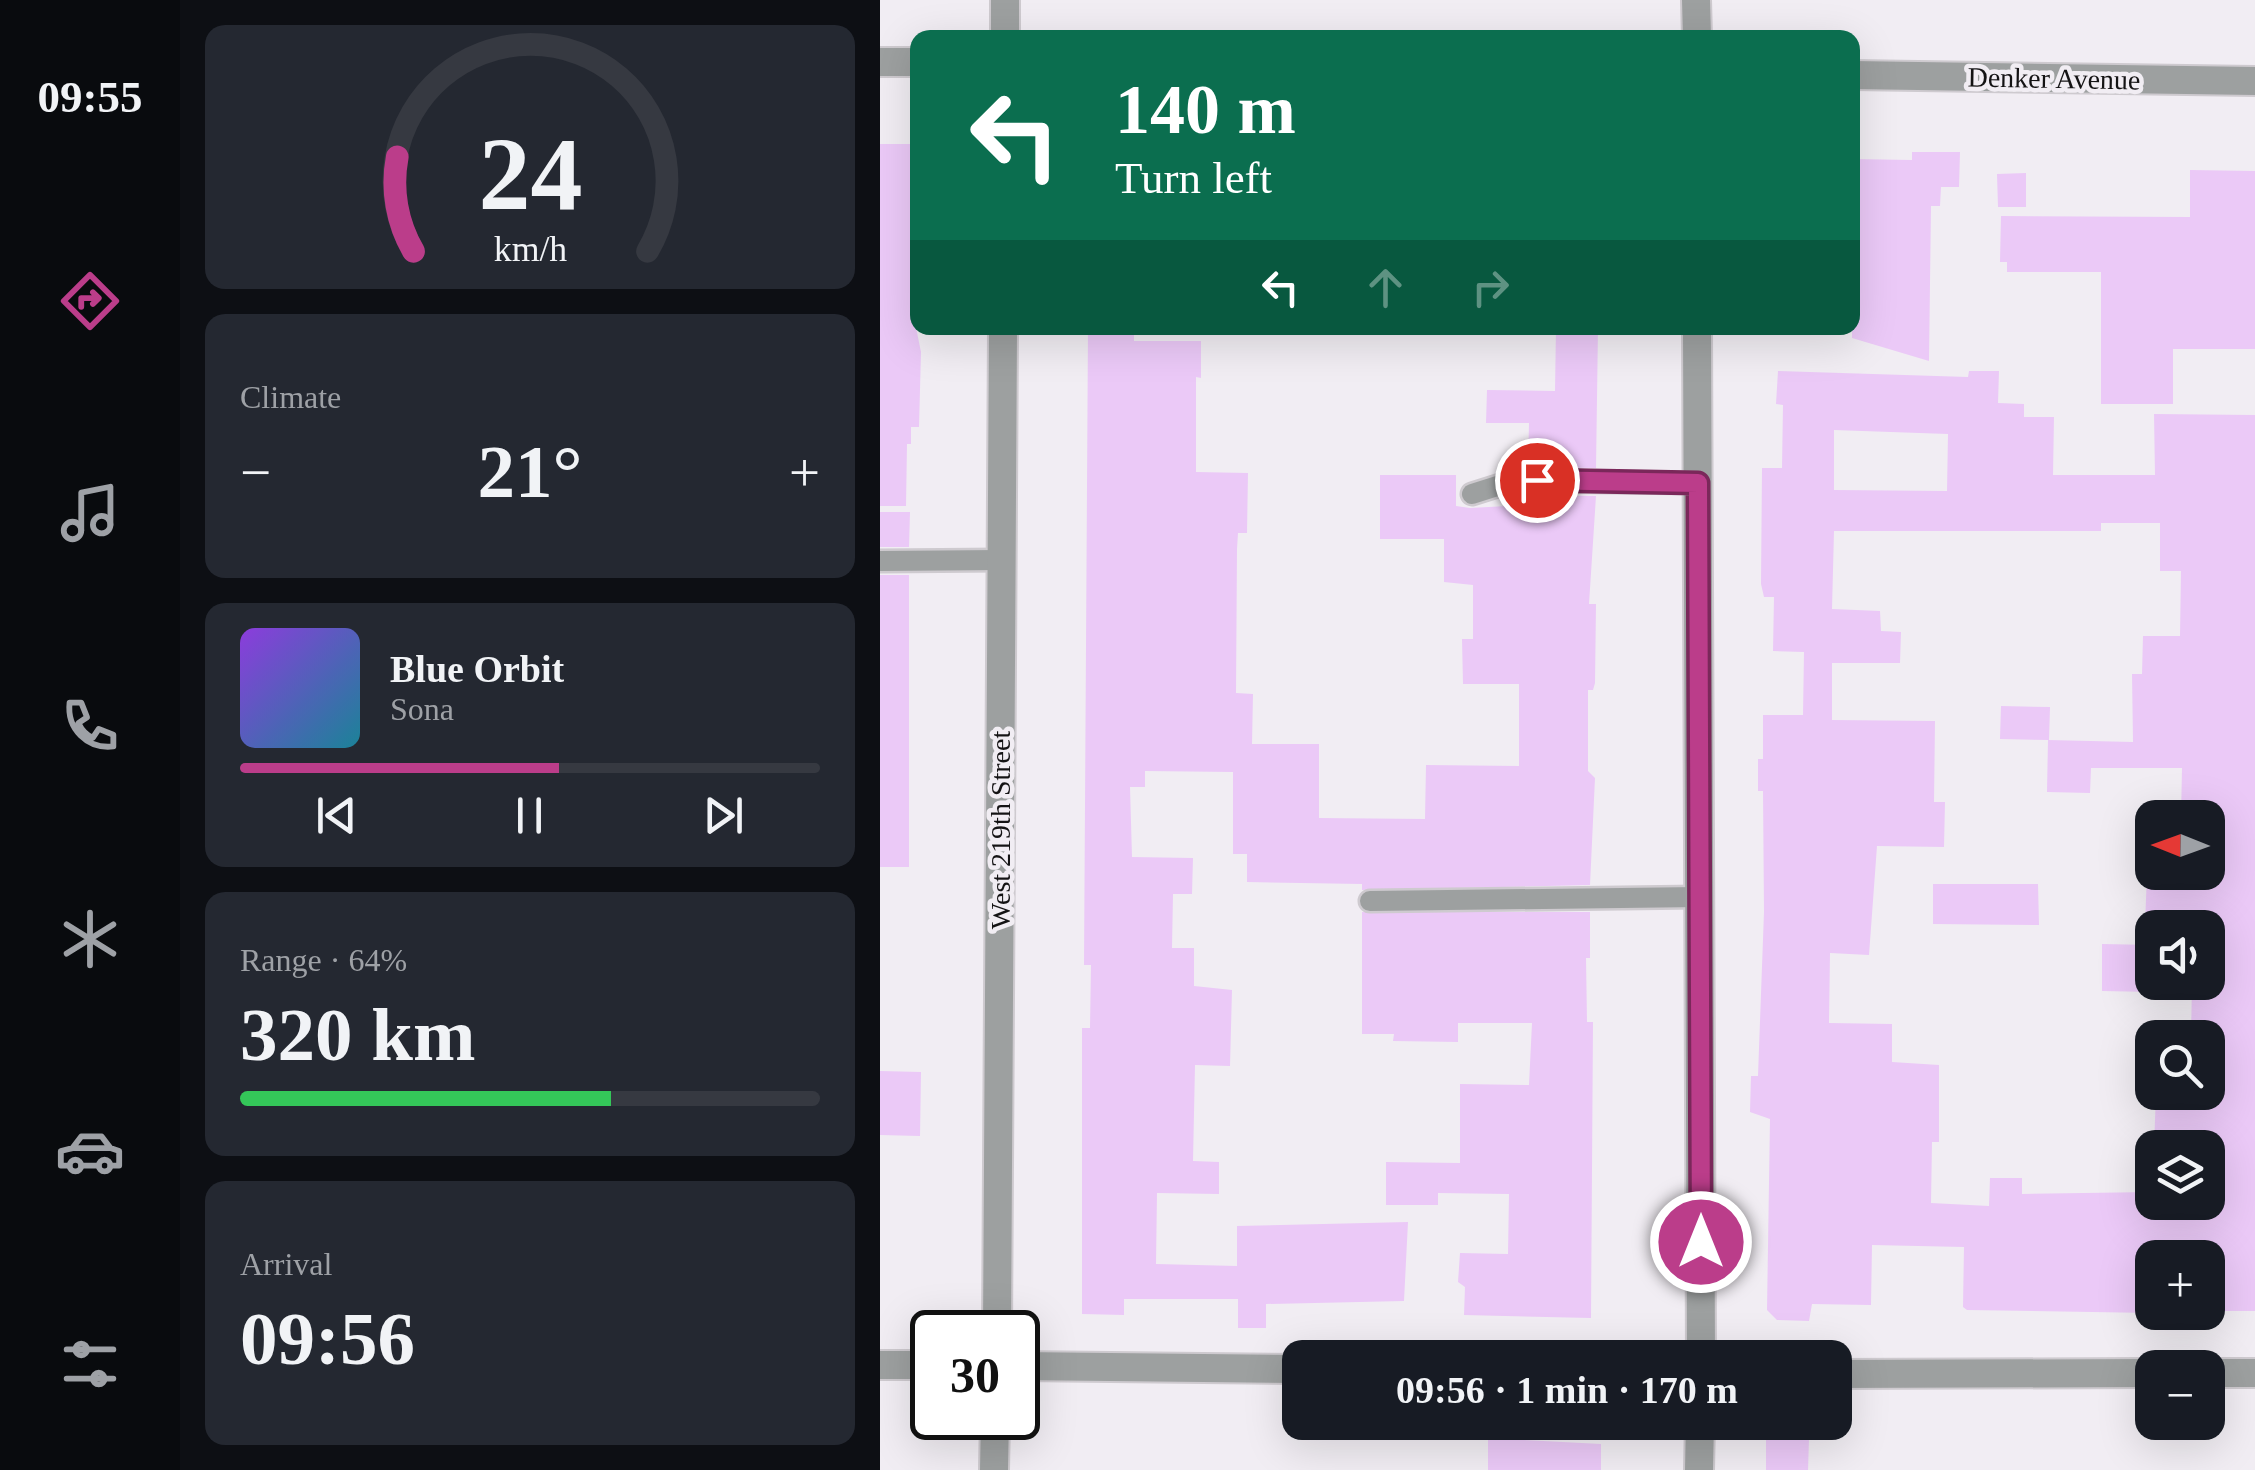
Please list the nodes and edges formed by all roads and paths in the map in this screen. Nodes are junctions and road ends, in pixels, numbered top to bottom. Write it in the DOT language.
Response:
graph roads {
  1 [pos="1005,0"];
  2 [pos="1696,0"];
  3 [pos="1005,30"];
  4 [pos="1696,30"];
  5 [pos="880,62"];
  6 [pos="910,62"];
  7 [pos="1860,75"];
  8 [pos="2255,82"];
  9 [pos="1003,335"];
  10 [pos="1698,335"];
  11 [pos="1698,483"];
  12 [pos="1472,494"];
  13 [pos="1002,560"];
  14 [pos="880,561"];
  15 [pos="1700,897"];
  16 [pos="1370,901"];
  17 [pos="996,1310"];
  18 [pos="1701,1340"];
  19 [pos="880,1365"];
  20 [pos="910,1365"];
  21 [pos="1040,1366"];
  22 [pos="1282,1370"];
  23 [pos="2135,1373"];
  24 [pos="2225,1373"];
  25 [pos="2255,1373"];
  26 [pos="1852,1374"];
  27 [pos="995,1440"];
  28 [pos="1700,1440"];
  29 [pos="994,1470"];
  30 [pos="1699,1470"];
  1 -- 3 [label="street"];
  2 -- 4 [label="street"];
  5 -- 6 [label="street"];
  7 -- 8 [label="street, Denker Avenue"];
  9 -- 13 [label="street, West 219th Street"];
  10 -- 11 [label="street"];
  11 -- 12 [label="lane"];
  11 -- 15 [label="street"];
  13 -- 14 [label="lane"];
  13 -- 17 [label="street, West 219th Street"];
  15 -- 16 [label="lane"];
  15 -- 18 [label="street"];
  19 -- 20 [label="street"];
  21 -- 22 [label="street"];
  23 -- 26 [label="street"];
  24 -- 25 [label="street"];
  27 -- 29 [label="street"];
  28 -- 30 [label="street"];
}
